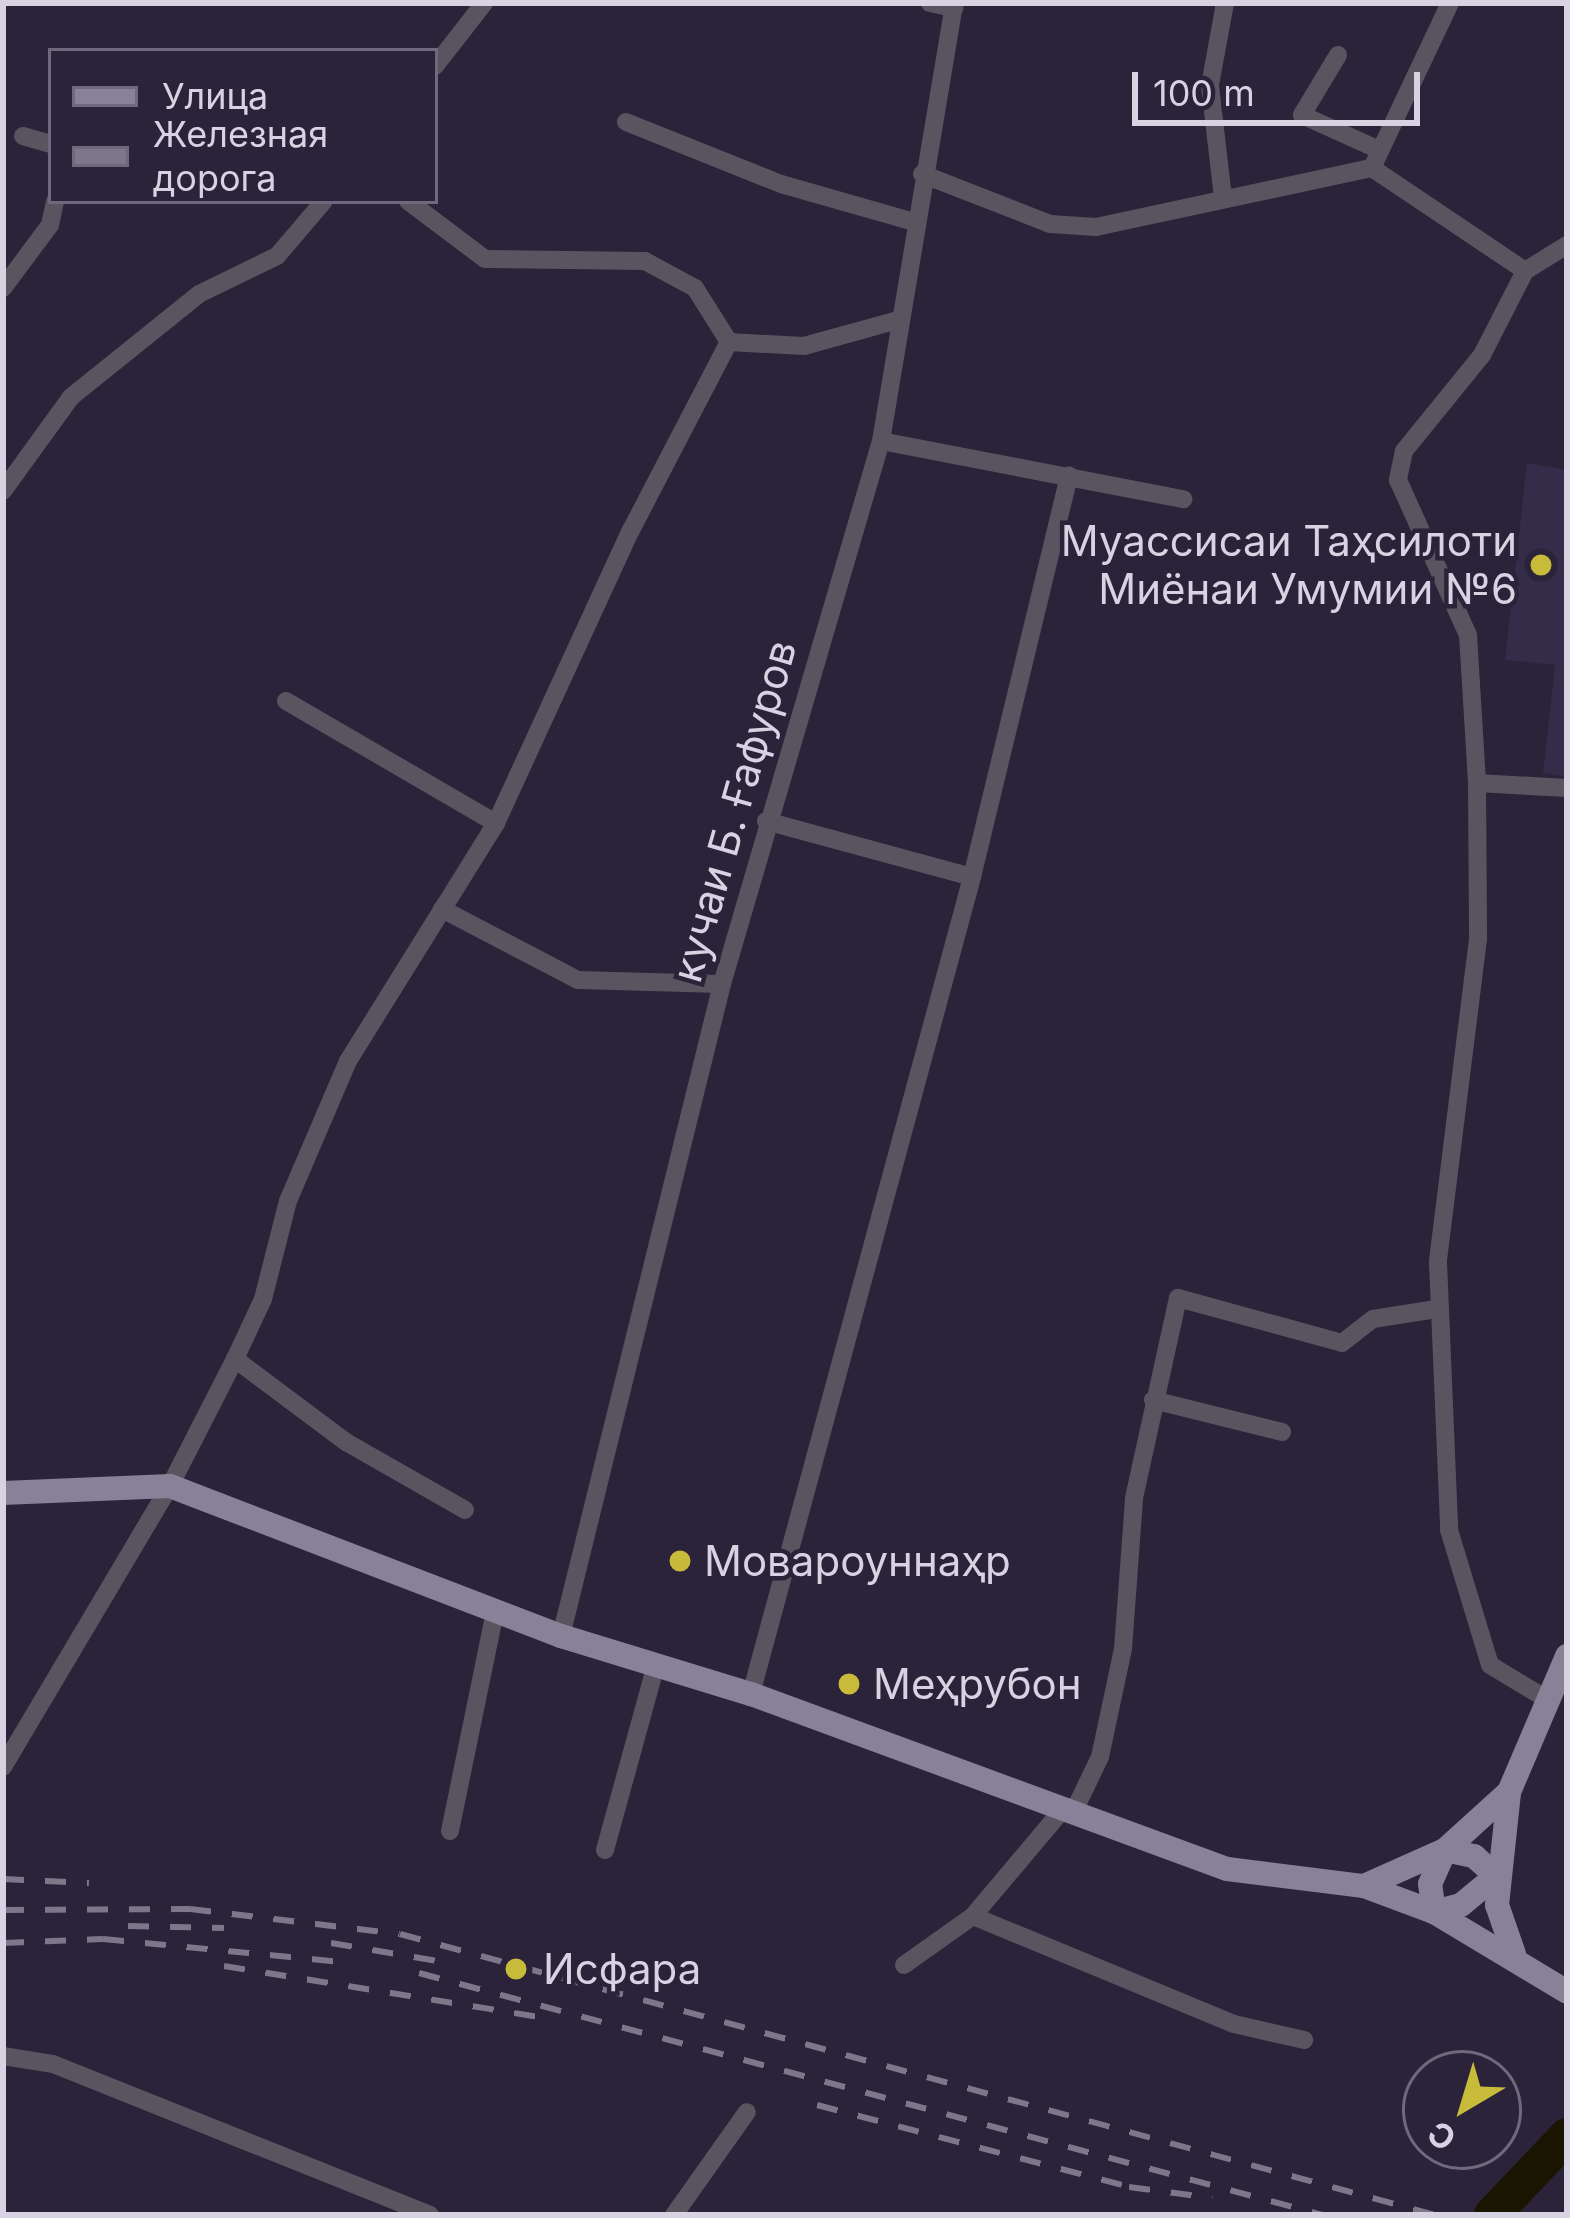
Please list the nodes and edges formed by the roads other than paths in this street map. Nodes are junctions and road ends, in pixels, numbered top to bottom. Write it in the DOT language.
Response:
graph roads {
  1 [pos="484,3"];
  2 [pos="930,3"];
  3 [pos="1225,3"];
  4 [pos="1450,3"];
  5 [pos="954,5"];
  6 [pos="1338,55"];
  7 [pos="438,62"];
  8 [pos="626,122"];
  9 [pos="23,136"];
  10 [pos="48,143"];
  11 [pos="1376,159"];
  12 [pos="922,174"];
  13 [pos="1223,198"];
  14 [pos="54,204"];
  15 [pos="322,204"];
  16 [pos="412,204"];
  17 [pos="914,222"];
  18 [pos="1567,245"];
  19 [pos="1526,271"];
  20 [pos="3,288"];
  21 [pos="898,320"];
  22 [pos="729,343"];
  23 [pos="881,441"];
  24 [pos="1069,476"];
  25 [pos="4,485"];
  26 [pos="1183,499"];
  27 [pos="286,701"];
  28 [pos="1477,783"];
  29 [pos="1567,788"];
  30 [pos="766,821"];
  31 [pos="496,823"];
  32 [pos="972,878"];
  33 [pos="442,910"];
  34 [pos="722,984"];
  35 [pos="1436,1309"];
  36 [pos="235,1359"];
  37 [pos="1153,1400"];
  38 [pos="1282,1432"];
  39 [pos="170,1486"];
  40 [pos="3,1493"];
  41 [pos="465,1510"];
  42 [pos="495,1611"];
  43 [pos="561,1636"];
  44 [pos="1567,1656"];
  45 [pos="656,1665"];
  46 [pos="752,1694"];
  47 [pos="1550,1701"];
  48 [pos="3,1767"];
  49 [pos="1509,1792"];
  50 [pos="1069,1809"];
  51 [pos="450,1831"];
  52 [pos="605,1850"];
  53 [pos="1444,1850"];
  54 [pos="1496,1876"];
  55 [pos="1364,1886"];
  56 [pos="1434,1912"];
  57 [pos="974,1916"];
  58 [pos="1514,1954"];
  59 [pos="904,1965"];
  60 [pos="1567,1991"];
  61 [pos="1304,2040"];
  62 [pos="3,2056"];
  63 [pos="747,2112"];
  64 [pos="430,2215"];
  65 [pos="674,2215"];
  1 -- 7 [label="street"];
  2 -- 5 [label="street"];
  3 -- 13 [label="street"];
  4 -- 11 [label="street"];
  5 -- 12 [label="street, кучаи Б. Ғафуров"];
  6 -- 11 [label="street"];
  8 -- 17 [label="street"];
  9 -- 10 [label="street"];
  11 -- 13 [label="street"];
  11 -- 19 [label="street"];
  12 -- 13 [label="street"];
  12 -- 17 [label="street, кучаи Б. Ғафуров"];
  14 -- 20 [label="street"];
  15 -- 25 [label="street"];
  16 -- 22 [label="street"];
  17 -- 21 [label="street, кучаи Б. Ғафуров"];
  18 -- 19 [label="street"];
  19 -- 28 [label="street"];
  21 -- 22 [label="street"];
  21 -- 23 [label="street, кучаи Б. Ғафуров"];
  22 -- 31 [label="street"];
  23 -- 24 [label="street"];
  23 -- 30 [label="street, кучаи Б. Ғафуров"];
  24 -- 26 [label="street"];
  24 -- 32 [label="street"];
  27 -- 31 [label="street"];
  28 -- 29 [label="street"];
  28 -- 35 [label="street"];
  30 -- 32 [label="street"];
  30 -- 34 [label="street, кучаи Б. Ғафуров"];
  31 -- 33 [label="street"];
  32 -- 46 [label="street"];
  33 -- 34 [label="street"];
  33 -- 36 [label="street"];
  34 -- 43 [label="street, кучаи Б. Ғафуров"];
  35 -- 37 [label="street"];
  35 -- 47 [label="street"];
  36 -- 39 [label="street"];
  36 -- 41 [label="street"];
  37 -- 38 [label="street"];
  37 -- 50 [label="street"];
  39 -- 40 [label="main road"];
  39 -- 42 [label="main road"];
  39 -- 48 [label="street"];
  42 -- 43 [label="main road"];
  42 -- 51 [label="street"];
  43 -- 45 [label="main road"];
  44 -- 47 [label="main road"];
  45 -- 46 [label="main road"];
  45 -- 52 [label="street"];
  46 -- 50 [label="main road"];
  47 -- 49 [label="main road"];
  49 -- 53 [label="main road"];
  49 -- 54 [label="main road"];
  50 -- 55 [label="main road"];
  50 -- 57 [label="street"];
  53 -- 54 [label="main road"];
  53 -- 55 [label="main road"];
  53 -- 56 [label="main road"];
  54 -- 56 [label="main road"];
  54 -- 58 [label="main road"];
  55 -- 56 [label="main road"];
  56 -- 58 [label="main road"];
  57 -- 59 [label="street"];
  57 -- 61 [label="street"];
  58 -- 60 [label="main road"];
  62 -- 64 [label="street"];
  63 -- 65 [label="street"];
}
